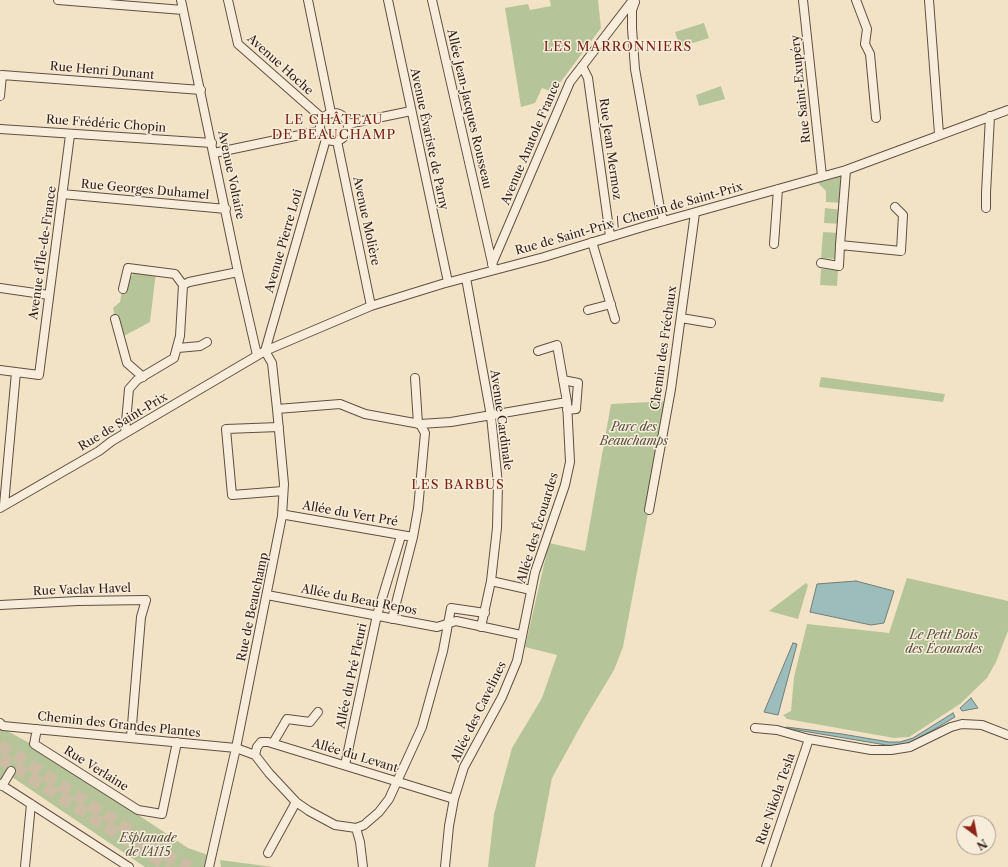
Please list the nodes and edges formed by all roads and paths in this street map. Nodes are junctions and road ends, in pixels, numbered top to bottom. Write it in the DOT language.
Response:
graph roads {
  1 [pos="58,0"];
  2 [pos="181,0"];
  3 [pos="228,0"];
  4 [pos="308,0"];
  5 [pos="388,0"];
  6 [pos="432,0"];
  7 [pos="635,0"];
  8 [pos="803,0"];
  9 [pos="856,0"];
  10 [pos="929,0"];
  11 [pos="183,10"];
  12 [pos="582,66"];
  13 [pos="200,90"];
  14 [pos="0,96"];
  15 [pos="1008,110"];
  16 [pos="411,111"];
  17 [pos="331,112"];
  18 [pos="990,116"];
  19 [pos="322,118"];
  20 [pos="876,118"];
  21 [pos="348,124"];
  22 [pos="0,129"];
  23 [pos="320,131"];
  24 [pos="939,134"];
  25 [pos="70,135"];
  26 [pos="326,139"];
  27 [pos="337,141"];
  28 [pos="212,143"];
  29 [pos="214,153"];
  30 [pos="846,170"];
  31 [pos="822,176"];
  32 [pos="778,189"];
  33 [pos="62,194"];
  34 [pos="895,206"];
  35 [pos="986,208"];
  36 [pos="226,209"];
  37 [pos="695,213"];
  38 [pos="664,221"];
  39 [pos="610,236"];
  40 [pos="592,242"];
  41 [pos="774,244"];
  42 [pos="840,245"];
  43 [pos="821,264"];
  44 [pos="493,267"];
  45 [pos="238,272"];
  46 [pos="466,278"];
  47 [pos="448,282"];
  48 [pos="183,285"];
  49 [pos="0,288"];
  50 [pos="123,289"];
  51 [pos="49,295"];
  52 [pos="611,304"];
  53 [pos="371,306"];
  54 [pos="588,310"];
  55 [pos="681,318"];
  56 [pos="115,319"];
  57 [pos="615,319"];
  58 [pos="711,323"];
  59 [pos="207,342"];
  60 [pos="178,348"];
  61 [pos="538,351"];
  62 [pos="261,353"];
  63 [pos="0,370"];
  64 [pos="16,372"];
  65 [pos="144,377"];
  66 [pos="415,378"];
  67 [pos="563,380"];
  68 [pos="567,406"];
  69 [pos="277,408"];
  70 [pos="491,416"];
  71 [pos="419,424"];
  72 [pos="279,427"];
  73 [pos="125,433"];
  74 [pos="283,491"];
  75 [pos="2,506"];
  76 [pos="649,510"];
  77 [pos="282,516"];
  78 [pos="401,536"];
  79 [pos="413,537"];
  80 [pos="491,581"];
  81 [pos="530,590"];
  82 [pos="267,595"];
  83 [pos="0,605"];
  84 [pos="484,613"];
  85 [pos="377,615"];
  86 [pos="392,618"];
  87 [pos="448,625"];
  88 [pos="481,627"];
  89 [pos="521,635"];
  90 [pos="318,712"];
  91 [pos="0,723"];
  92 [pos="755,728"];
  93 [pos="36,729"];
  94 [pos="1008,735"];
  95 [pos="131,737"];
  96 [pos="809,739"];
  97 [pos="177,742"];
  98 [pos="274,743"];
  99 [pos="236,748"];
  100 [pos="255,755"];
  101 [pos="345,765"];
  102 [pos="11,770"];
  103 [pos="398,781"];
  104 [pos="1,785"];
  105 [pos="454,799"];
  106 [pos="296,802"];
  107 [pos="31,804"];
  108 [pos="356,828"];
  109 [pos="268,853"];
  110 [pos="114,857"];
  111 [pos="25,867"];
  112 [pos="114,867"];
  113 [pos="129,867"];
  114 [pos="209,867"];
  115 [pos="362,867"];
  116 [pos="444,867"];
  117 [pos="766,867"];
  1 -- 11 [label="street"];
  2 -- 11 [label="street, Avenue Voltaire"];
  3 -- 19 [label="street, Avenue Hoche"];
  4 -- 17 [label="street"];
  5 -- 16 [label="street, Avenue Évariste de Parny"];
  6 -- 44 [label="street, Allée Jean-Jacques Rousseau"];
  7 -- 12 [label="street, Avenue Anatole France"];
  7 -- 38 [label="street"];
  8 -- 31 [label="street, Rue Saint-Exupéry"];
  9 -- 20 [label="street"];
  10 -- 24 [label="street"];
  11 -- 13 [label="street, Avenue Voltaire"];
  12 -- 39 [label="street, Rue Jean Mermoz"];
  12 -- 44 [label="street, Avenue Anatole France"];
  13 -- 14 [label="street, Rue Henri Dunant"];
  13 -- 28 [label="street, Avenue Voltaire"];
  15 -- 18 [label="street, Rue de Saint-Prix / Chemin de Saint-Prix"];
  16 -- 21 [label="street"];
  16 -- 47 [label="street, Avenue Évariste de Parny"];
  17 -- 19 [label="street"];
  17 -- 21 [label="street"];
  18 -- 24 [label="street, Rue de Saint-Prix / Chemin de Saint-Prix"];
  18 -- 35 [label="street"];
  19 -- 23 [label="street"];
  21 -- 27 [label="street"];
  22 -- 25 [label="street, Rue Frédéric Chopin"];
  23 -- 26 [label="street"];
  23 -- 29 [label="street"];
  24 -- 30 [label="street, Rue de Saint-Prix / Chemin de Saint-Prix"];
  25 -- 28 [label="street, Rue Frédéric Chopin"];
  25 -- 33 [label="street, Avenue d'Île-de-France"];
  26 -- 27 [label="street"];
  26 -- 62 [label="street, Avenue Pierre Loti"];
  27 -- 53 [label="street, Avenue Molière"];
  28 -- 29 [label="street, Avenue Voltaire"];
  29 -- 36 [label="street, Avenue Voltaire"];
  30 -- 31 [label="street, Rue de Saint-Prix / Chemin de Saint-Prix"];
  30 -- 42 [label="street"];
  31 -- 32 [label="street, Rue de Saint-Prix / Chemin de Saint-Prix"];
  32 -- 37 [label="street, Rue de Saint-Prix / Chemin de Saint-Prix"];
  32 -- 41 [label="street"];
  33 -- 36 [label="street, Rue Georges Duhamel"];
  33 -- 51 [label="street, Avenue d'Île-de-France"];
  34 -- 42 [label="street"];
  36 -- 45 [label="street, Avenue Voltaire"];
  37 -- 38 [label="street, Rue de Saint-Prix / Chemin de Saint-Prix"];
  37 -- 55 [label="street, Chemin des Fréchaux"];
  38 -- 39 [label="street, Rue de Saint-Prix / Chemin de Saint-Prix"];
  39 -- 40 [label="street, Rue de Saint-Prix / Chemin de Saint-Prix"];
  40 -- 44 [label="street, Rue de Saint-Prix / Chemin de Saint-Prix"];
  40 -- 52 [label="street"];
  42 -- 43 [label="street"];
  44 -- 46 [label="street, Rue de Saint-Prix / Chemin de Saint-Prix"];
  45 -- 48 [label="street"];
  45 -- 62 [label="street, Avenue Voltaire"];
  46 -- 47 [label="street, Rue de Saint-Prix / Chemin de Saint-Prix"];
  46 -- 70 [label="street, Avenue Cardinale"];
  47 -- 53 [label="street, Rue de Saint-Prix / Chemin de Saint-Prix"];
  48 -- 50 [label="street"];
  48 -- 60 [label="street"];
  49 -- 51 [label="street"];
  51 -- 64 [label="street, Avenue d'Île-de-France"];
  52 -- 54 [label="street"];
  52 -- 57 [label="street"];
  53 -- 62 [label="street, Rue de Saint-Prix / Chemin de Saint-Prix"];
  55 -- 58 [label="street"];
  55 -- 76 [label="street, Chemin des Fréchaux"];
  56 -- 65 [label="street"];
  59 -- 60 [label="street"];
  60 -- 65 [label="street"];
  61 -- 67 [label="street, Allée des Écouardes"];
  62 -- 69 [label="street, Rue de Beauchamp"];
  62 -- 73 [label="street, Rue de Saint-Prix"];
  63 -- 64 [label="street"];
  64 -- 75 [label="street"];
  65 -- 73 [label="street"];
  66 -- 71 [label="street"];
  67 -- 68 [label="street, Allée des Écouardes"];
  67 -- 68 [label="street"];
  68 -- 70 [label="street"];
  68 -- 81 [label="street, Allée des Écouardes"];
  69 -- 71 [label="street"];
  69 -- 72 [label="street, Rue de Beauchamp"];
  70 -- 71 [label="street"];
  70 -- 80 [label="street, Avenue Cardinale"];
  71 -- 79 [label="street"];
  72 -- 74 [label="street, Rue de Beauchamp"];
  72 -- 74 [label="street"];
  73 -- 75 [label="street, Rue de Saint-Prix"];
  74 -- 77 [label="street, Rue de Beauchamp"];
  77 -- 78 [label="street, Allée du Vert Pré"];
  77 -- 82 [label="street, Rue de Beauchamp"];
  78 -- 79 [label="street, Allée du Vert Pré"];
  78 -- 85 [label="street, Allée du Pré Fleuri"];
  79 -- 86 [label="street"];
  80 -- 81 [label="street"];
  80 -- 84 [label="street, Avenue Cardinale"];
  81 -- 89 [label="street, Allée des Écouardes"];
  82 -- 85 [label="street, Allée du Beau Repos"];
  82 -- 99 [label="street, Rue de Beauchamp"];
  83 -- 95 [label="street, Rue Vaclav Havel"];
  84 -- 87 [label="street"];
  84 -- 88 [label="street, Avenue Cardinale"];
  85 -- 86 [label="street, Allée du Beau Repos"];
  85 -- 101 [label="street, Allée du Pré Fleuri"];
  86 -- 87 [label="street, Allée du Beau Repos"];
  87 -- 88 [label="street, Allée du Beau Repos"];
  87 -- 103 [label="street"];
  88 -- 89 [label="street, Allée du Beau Repos"];
  89 -- 105 [label="street, Allée des Cavelines"];
  90 -- 98 [label="street"];
  91 -- 93 [label="street, Chemin des Grandes Plantes"];
  92 -- 96 [label="street"];
  93 -- 95 [label="street, Chemin des Grandes Plantes"];
  93 -- 97 [label="street, Rue Verlaine"];
  94 -- 96 [label="street"];
  95 -- 97 [label="street, Chemin des Grandes Plantes"];
  96 -- 117 [label="street, Rue Nikola Tesla"];
  97 -- 99 [label="street, Chemin des Grandes Plantes"];
  98 -- 100 [label="street"];
  98 -- 101 [label="street, Allée du Levant"];
  99 -- 100 [label="street, Chemin des Grandes Plantes"];
  99 -- 114 [label="street, Rue de Beauchamp"];
  100 -- 106 [label="street"];
  101 -- 103 [label="street, Allée du Levant"];
  102 -- 104 [label="street"];
  103 -- 105 [label="street, Allée du Levant"];
  103 -- 108 [label="street"];
  104 -- 107 [label="street"];
  105 -- 116 [label="street, Allée des Cavelines"];
  106 -- 108 [label="street"];
  106 -- 109 [label="street"];
  107 -- 110 [label="street"];
  107 -- 111 [label="street"];
  108 -- 115 [label="street"];
  110 -- 112 [label="street"];
  110 -- 113 [label="street"];
}
